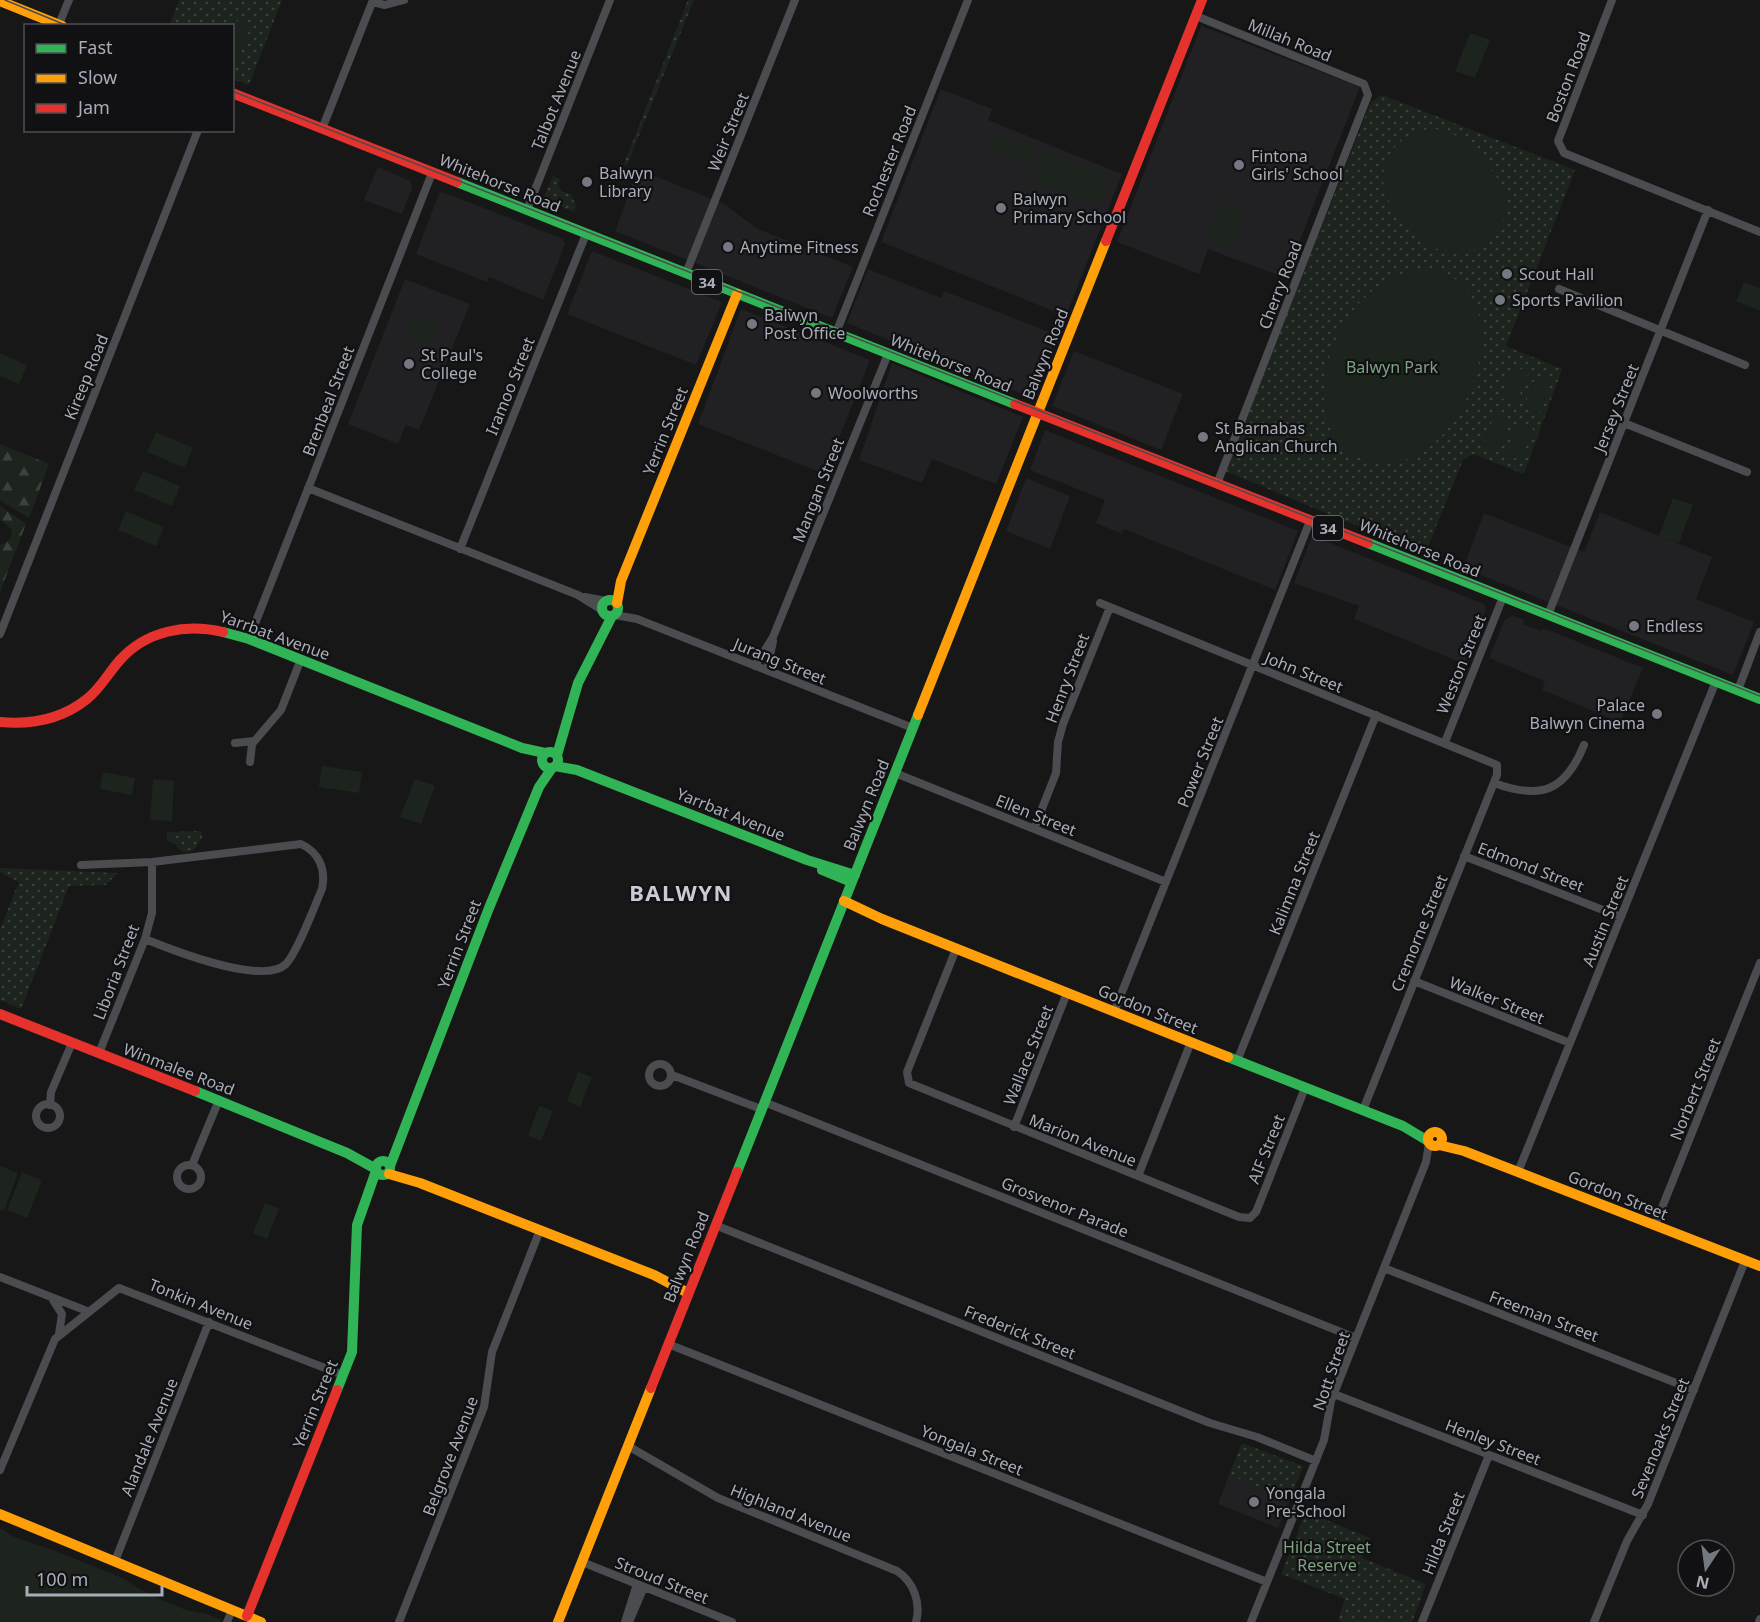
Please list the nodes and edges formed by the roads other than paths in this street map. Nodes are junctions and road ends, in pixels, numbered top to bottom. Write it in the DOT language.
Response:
graph roads {
  1 [pos="69,0"];
  2 [pos="404,0"];
  3 [pos="610,0"];
  4 [pos="795,0"];
  5 [pos="968,0"];
  6 [pos="1202,0"];
  7 [pos="1612,0"];
  8 [pos="0,1"];
  9 [pos="373,1"];
  10 [pos="1196,16"];
  11 [pos="58,24"];
  12 [pos="60,24"];
  13 [pos="234,94"];
  14 [pos="1368,95"];
  15 [pos="322,129"];
  16 [pos="197,132"];
  17 [pos="432,172"];
  18 [pos="527,210"];
  19 [pos="1708,210"];
  20 [pos="1760,232"];
  21 [pos="586,234"];
  22 [pos="686,273"];
  23 [pos="1558,289"];
  24 [pos="737,294"];
  25 [pos="1661,330"];
  26 [pos="836,333"];
  27 [pos="888,354"];
  28 [pos="1745,365"];
  29 [pos="1038,413"];
  30 [pos="1624,423"];
  31 [pos="1747,472"];
  32 [pos="1217,484"];
  33 [pos="308,488"];
  34 [pos="1310,521"];
  35 [pos="459,549"];
  36 [pos="1503,597"];
  37 [pos="1100,603"];
  38 [pos="1110,607"];
  39 [pos="610,608"];
  40 [pos="1548,615"];
  41 [pos="1760,632"];
  42 [pos="0,634"];
  43 [pos="773,637"];
  44 [pos="249,639"];
  45 [pos="301,659"];
  46 [pos="1253,665"];
  47 [pos="755,666"];
  48 [pos="767,670"];
  49 [pos="1716,681"];
  50 [pos="1738,690"];
  51 [pos="1760,699"];
  52 [pos="1376,715"];
  53 [pos="0,722"];
  54 [pos="913,728"];
  55 [pos="254,741"];
  56 [pos="1444,742"];
  57 [pos="235,743"];
  58 [pos="1584,745"];
  59 [pos="550,759"];
  60 [pos="250,762"];
  61 [pos="1498,766"];
  62 [pos="895,773"];
  63 [pos="1494,783"];
  64 [pos="1034,829"];
  65 [pos="1464,856"];
  66 [pos="152,862"];
  67 [pos="81,865"];
  68 [pos="853,879"];
  69 [pos="1166,882"];
  70 [pos="843,904"];
  71 [pos="1621,917"];
  72 [pos="145,939"];
  73 [pos="956,949"];
  74 [pos="1760,963"];
  75 [pos="1414,981"];
  76 [pos="1066,993"];
  77 [pos="1114,1012"];
  78 [pos="0,1014"];
  79 [pos="1191,1042"];
  80 [pos="72,1043"];
  81 [pos="1570,1043"];
  82 [pos="99,1053"];
  83 [pos="1237,1061"];
  84 [pos="672,1075"];
  85 [pos="1305,1088"];
  86 [pos="219,1100"];
  87 [pos="50,1105"];
  88 [pos="763,1105"];
  89 [pos="1362,1110"];
  90 [pos="1014,1126"];
  91 [pos="1435,1141"];
  92 [pos="192,1165"];
  93 [pos="384,1168"];
  94 [pos="1518,1172"];
  95 [pos="1138,1176"];
  96 [pos="1250,1218"];
  97 [pos="715,1225"];
  98 [pos="1655,1226"];
  99 [pos="540,1230"];
  100 [pos="1745,1261"];
  101 [pos="1760,1266"];
  102 [pos="1384,1268"];
  103 [pos="0,1277"];
  104 [pos="690,1289"];
  105 [pos="51,1298"];
  106 [pos="87,1311"];
  107 [pos="209,1322"];
  108 [pos="59,1334"];
  109 [pos="1356,1338"];
  110 [pos="668,1344"];
  111 [pos="343,1375"];
  112 [pos="1694,1390"];
  113 [pos="1334,1394"];
  114 [pos="628,1446"];
  115 [pos="1489,1455"];
  116 [pos="1316,1461"];
  117 [pos="0,1470"];
  118 [pos="0,1514"];
  119 [pos="1643,1515"];
  120 [pos="115,1561"];
  121 [pos="582,1563"];
  122 [pos="1267,1582"];
  123 [pos="640,1585"];
  124 [pos="232,1610"];
  125 [pos="248,1616"];
  126 [pos="227,1622"];
  127 [pos="261,1622"];
  128 [pos="399,1622"];
  129 [pos="558,1622"];
  130 [pos="627,1622"];
  131 [pos="732,1622"];
  132 [pos="916,1622"];
  133 [pos="1251,1622"];
  134 [pos="1422,1622"];
  135 [pos="1594,1622"];
  1 -- 12 [label="street"];
  2 -- 9 [label="street"];
  3 -- 18 [label="street, Talbot Avenue"];
  4 -- 22 [label="street, Weir Street"];
  5 -- 26 [label="street, Rochester Road"];
  6 -- 10 [label="street, Balwyn Road"];
  7 -- 19 [label="street, Boston Road"];
  8 -- 11 [label="street"];
  9 -- 15 [label="street"];
  10 -- 14 [label="street, Millah Road"];
  10 -- 29 [label="street, Balwyn Road"];
  13 -- 15 [label="street, Whitehorse Road / 34"];
  14 -- 32 [label="street, Cherry Road"];
  15 -- 17 [label="street, Whitehorse Road / 34"];
  16 -- 42 [label="street, Kireep Road"];
  17 -- 18 [label="street, Whitehorse Road / 34"];
  17 -- 33 [label="street, Brenbeal Street"];
  18 -- 21 [label="street, Whitehorse Road / 34"];
  19 -- 20 [label="street, Boston Road"];
  19 -- 25 [label="street, Jersey Street"];
  21 -- 22 [label="street, Whitehorse Road / 34"];
  21 -- 35 [label="street, Iramoo Street"];
  22 -- 24 [label="street, Whitehorse Road / 34"];
  23 -- 25 [label="street"];
  24 -- 26 [label="street, Whitehorse Road / 34"];
  24 -- 39 [label="street, Yerrin Street"];
  25 -- 28 [label="street"];
  25 -- 30 [label="street, Jersey Street"];
  26 -- 27 [label="street, Whitehorse Road / 34"];
  27 -- 29 [label="street, Whitehorse Road / 34"];
  27 -- 43 [label="street, Mangan Street"];
  29 -- 32 [label="street, Whitehorse Road / 34"];
  29 -- 54 [label="street, Balwyn Road"];
  30 -- 31 [label="street"];
  30 -- 40 [label="street, Jersey Street"];
  32 -- 34 [label="street, Whitehorse Road / 34"];
  33 -- 35 [label="street, Jurang Street"];
  33 -- 44 [label="street, Brenbeal Street"];
  34 -- 36 [label="street, Whitehorse Road / 34"];
  34 -- 46 [label="street, Power Street"];
  35 -- 39 [label="street, Jurang Street"];
  36 -- 40 [label="street, Whitehorse Road / 34"];
  36 -- 56 [label="street, Weston Street"];
  37 -- 38 [label="street, John Street"];
  38 -- 46 [label="street, John Street"];
  38 -- 64 [label="street, Henry Street"];
  39 -- 47 [label="street, Jurang Street"];
  39 -- 59 [label="street, Yerrin Street"];
  40 -- 49 [label="street, Whitehorse Road / 34"];
  41 -- 50 [label="street"];
  43 -- 47 [label="street, Mangan Street"];
  43 -- 48 [label="street, Mangan Street"];
  44 -- 45 [label="street, Yarrbat Avenue"];
  44 -- 53 [label="street, Yarrbat Avenue"];
  45 -- 55 [label="street"];
  45 -- 59 [label="street, Yarrbat Avenue"];
  46 -- 52 [label="street, John Street"];
  46 -- 69 [label="street, Power Street"];
  47 -- 48 [label="street, Jurang Street"];
  48 -- 54 [label="street, Jurang Street"];
  49 -- 50 [label="street, Whitehorse Road / 34"];
  49 -- 71 [label="street, Austin Street"];
  50 -- 51 [label="street, Whitehorse Road / 34"];
  52 -- 56 [label="street, John Street"];
  52 -- 83 [label="street, Kalimna Street"];
  54 -- 62 [label="street, Balwyn Road"];
  55 -- 57 [label="street"];
  55 -- 60 [label="street"];
  56 -- 61 [label="street, John Street"];
  58 -- 63 [label="street"];
  59 -- 68 [label="street, Yarrbat Avenue"];
  59 -- 93 [label="street, Yerrin Street"];
  61 -- 63 [label="street, Cremorne Street"];
  62 -- 64 [label="street, Ellen Street"];
  62 -- 68 [label="street, Balwyn Road"];
  63 -- 65 [label="street, Cremorne Street"];
  64 -- 69 [label="street, Ellen Street"];
  65 -- 71 [label="street, Edmond Street"];
  65 -- 75 [label="street, Cremorne Street"];
  66 -- 67 [label="street"];
  66 -- 72 [label="street, Liboria Street"];
  66 -- 72 [label="street"];
  68 -- 70 [label="street, Balwyn Road"];
  69 -- 77 [label="street, Power Street"];
  70 -- 73 [label="street, Gordon Street"];
  70 -- 88 [label="street, Balwyn Road"];
  71 -- 81 [label="street, Austin Street"];
  72 -- 82 [label="street, Liboria Street"];
  73 -- 76 [label="street, Gordon Street"];
  73 -- 90 [label="street, Marion Avenue"];
  74 -- 98 [label="street, Norbert Street"];
  75 -- 81 [label="street, Walker Street"];
  75 -- 89 [label="street, Cremorne Street"];
  76 -- 77 [label="street, Gordon Street"];
  76 -- 90 [label="street, Wallace Street"];
  77 -- 79 [label="street, Gordon Street"];
  78 -- 80 [label="street, Winmalee Road"];
  79 -- 83 [label="street, Gordon Street"];
  79 -- 95 [label="street"];
  80 -- 82 [label="street, Winmalee Road"];
  80 -- 87 [label="street"];
  81 -- 94 [label="street, Austin Street"];
  82 -- 86 [label="street, Winmalee Road"];
  83 -- 85 [label="street, Gordon Street"];
  84 -- 88 [label="street, Grosvenor Parade"];
  85 -- 89 [label="street, Gordon Street"];
  85 -- 96 [label="street, AIF Street"];
  86 -- 92 [label="street"];
  86 -- 93 [label="street, Winmalee Road"];
  88 -- 97 [label="street, Balwyn Road"];
  88 -- 109 [label="street, Grosvenor Parade"];
  89 -- 91 [label="street, Gordon Street"];
  90 -- 95 [label="street, Marion Avenue"];
  91 -- 94 [label="street, Gordon Street"];
  91 -- 102 [label="street, Nott Street"];
  93 -- 99 [label="street, Winmalee Road"];
  93 -- 111 [label="street, Yerrin Street"];
  94 -- 98 [label="street, Gordon Street"];
  95 -- 96 [label="street, Marion Avenue"];
  97 -- 104 [label="street, Balwyn Road"];
  97 -- 116 [label="street, Frederick Street"];
  98 -- 100 [label="street, Gordon Street"];
  99 -- 104 [label="street, Winmalee Road"];
  99 -- 128 [label="street, Belgrove Avenue"];
  100 -- 101 [label="street, Gordon Street"];
  100 -- 112 [label="street, Sevenoaks Street"];
  102 -- 109 [label="street, Nott Street"];
  102 -- 112 [label="street, Freeman Street"];
  103 -- 105 [label="street"];
  104 -- 110 [label="street, Balwyn Road"];
  105 -- 106 [label="street"];
  105 -- 108 [label="street"];
  106 -- 107 [label="street, Tonkin Avenue"];
  106 -- 108 [label="street, Tonkin Avenue"];
  107 -- 111 [label="street, Tonkin Avenue"];
  107 -- 120 [label="street, Alandale Avenue"];
  108 -- 117 [label="street"];
  109 -- 113 [label="street, Nott Street"];
  110 -- 114 [label="street, Balwyn Road"];
  110 -- 122 [label="street, Yongala Street"];
  111 -- 125 [label="street, Yerrin Street"];
  112 -- 119 [label="street, Sevenoaks Street"];
  113 -- 115 [label="street, Henley Street"];
  113 -- 116 [label="street, Nott Street"];
  114 -- 121 [label="street, Balwyn Road"];
  114 -- 132 [label="street, Highland Avenue"];
  115 -- 119 [label="street, Henley Street"];
  115 -- 134 [label="street, Hilda Street"];
  116 -- 122 [label="street, Nott Street"];
  118 -- 120 [label="street"];
  119 -- 135 [label="street, Sevenoaks Street"];
  120 -- 124 [label="street"];
  121 -- 123 [label="street, Stroud Street"];
  121 -- 129 [label="street, Balwyn Road"];
  122 -- 133 [label="street, Nott Street"];
  123 -- 130 [label="street"];
  123 -- 131 [label="street, Stroud Street"];
  124 -- 125 [label="street"];
  124 -- 126 [label="street"];
  125 -- 127 [label="street"];
}
